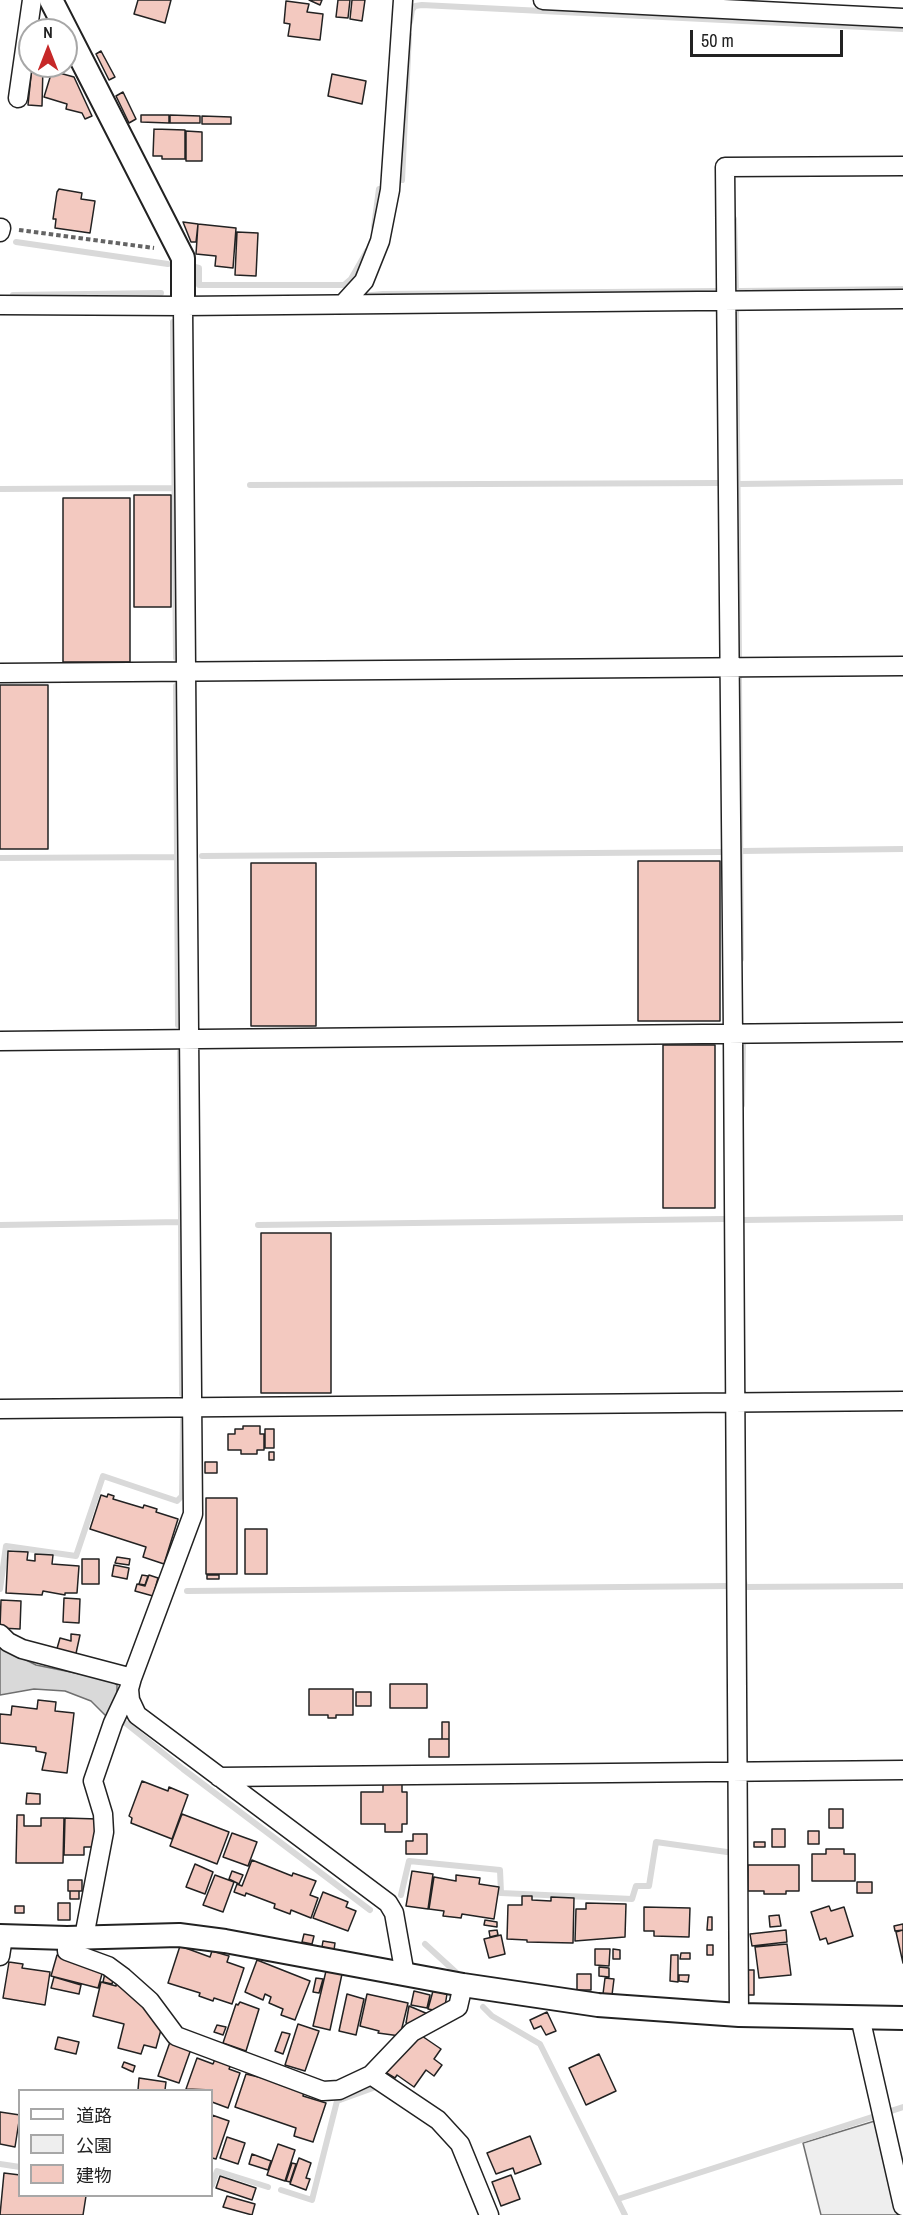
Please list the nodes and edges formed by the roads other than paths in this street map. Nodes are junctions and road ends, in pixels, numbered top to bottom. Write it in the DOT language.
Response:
graph roads {
  1 [pos="32,0"];
  2 [pos="51,0"];
  3 [pos="403,0"];
  4 [pos="543,0"];
  5 [pos="903,18"];
  6 [pos="18,98"];
  7 [pos="903,166"];
  8 [pos="903,299"];
  9 [pos="727,301"];
  10 [pos="343,304"];
  11 [pos="0,305"];
  12 [pos="183,306"];
  13 [pos="903,666"];
  14 [pos="729,667"];
  15 [pos="186,672"];
  16 [pos="0,673"];
  17 [pos="903,1032"];
  18 [pos="733,1034"];
  19 [pos="189,1040"];
  20 [pos="0,1041"];
  21 [pos="903,1401"];
  22 [pos="735,1403"];
  23 [pos="192,1407"];
  24 [pos="0,1409"];
  25 [pos="0,1634"];
  26 [pos="130,1684"];
  27 [pos="903,1770"];
  28 [pos="737,1772"];
  29 [pos="219,1777"];
  30 [pos="75,1937"];
  31 [pos="1,1943"];
  32 [pos="405,1975"];
  33 [pos="463,1985"];
  34 [pos="739,2014"];
  35 [pos="860,2017"];
  36 [pos="903,2018"];
  37 [pos="371,2075"];
  38 [pos="903,2206"];
  39 [pos="489,2215"];
  1 -- 6 [label="street"];
  2 -- 12 [label="street"];
  3 -- 10 [label="street"];
  4 -- 5 [label="street"];
  7 -- 9 [label="street"];
  8 -- 9 [label="street"];
  9 -- 10 [label="street"];
  9 -- 14 [label="street"];
  10 -- 12 [label="street"];
  11 -- 12 [label="street"];
  12 -- 15 [label="street"];
  13 -- 14 [label="street"];
  14 -- 15 [label="street"];
  14 -- 18 [label="street"];
  15 -- 16 [label="street"];
  15 -- 19 [label="street"];
  17 -- 18 [label="street"];
  18 -- 19 [label="street"];
  18 -- 22 [label="street"];
  19 -- 20 [label="street"];
  19 -- 23 [label="street"];
  21 -- 22 [label="street"];
  22 -- 23 [label="street"];
  22 -- 28 [label="street"];
  23 -- 24 [label="street"];
  23 -- 26 [label="street"];
  25 -- 26 [label="street"];
  26 -- 29 [label="street"];
  26 -- 30 [label="street"];
  27 -- 28 [label="street"];
  28 -- 29 [label="street"];
  28 -- 34 [label="street"];
  29 -- 32 [label="street"];
  30 -- 31 [label="street"];
  30 -- 32 [label="street"];
  30 -- 37 [label="street"];
  32 -- 33 [label="street"];
  33 -- 34 [label="street"];
  33 -- 37 [label="street"];
  34 -- 35 [label="street"];
  35 -- 36 [label="street"];
  35 -- 38 [label="street"];
  37 -- 39 [label="street"];
}
